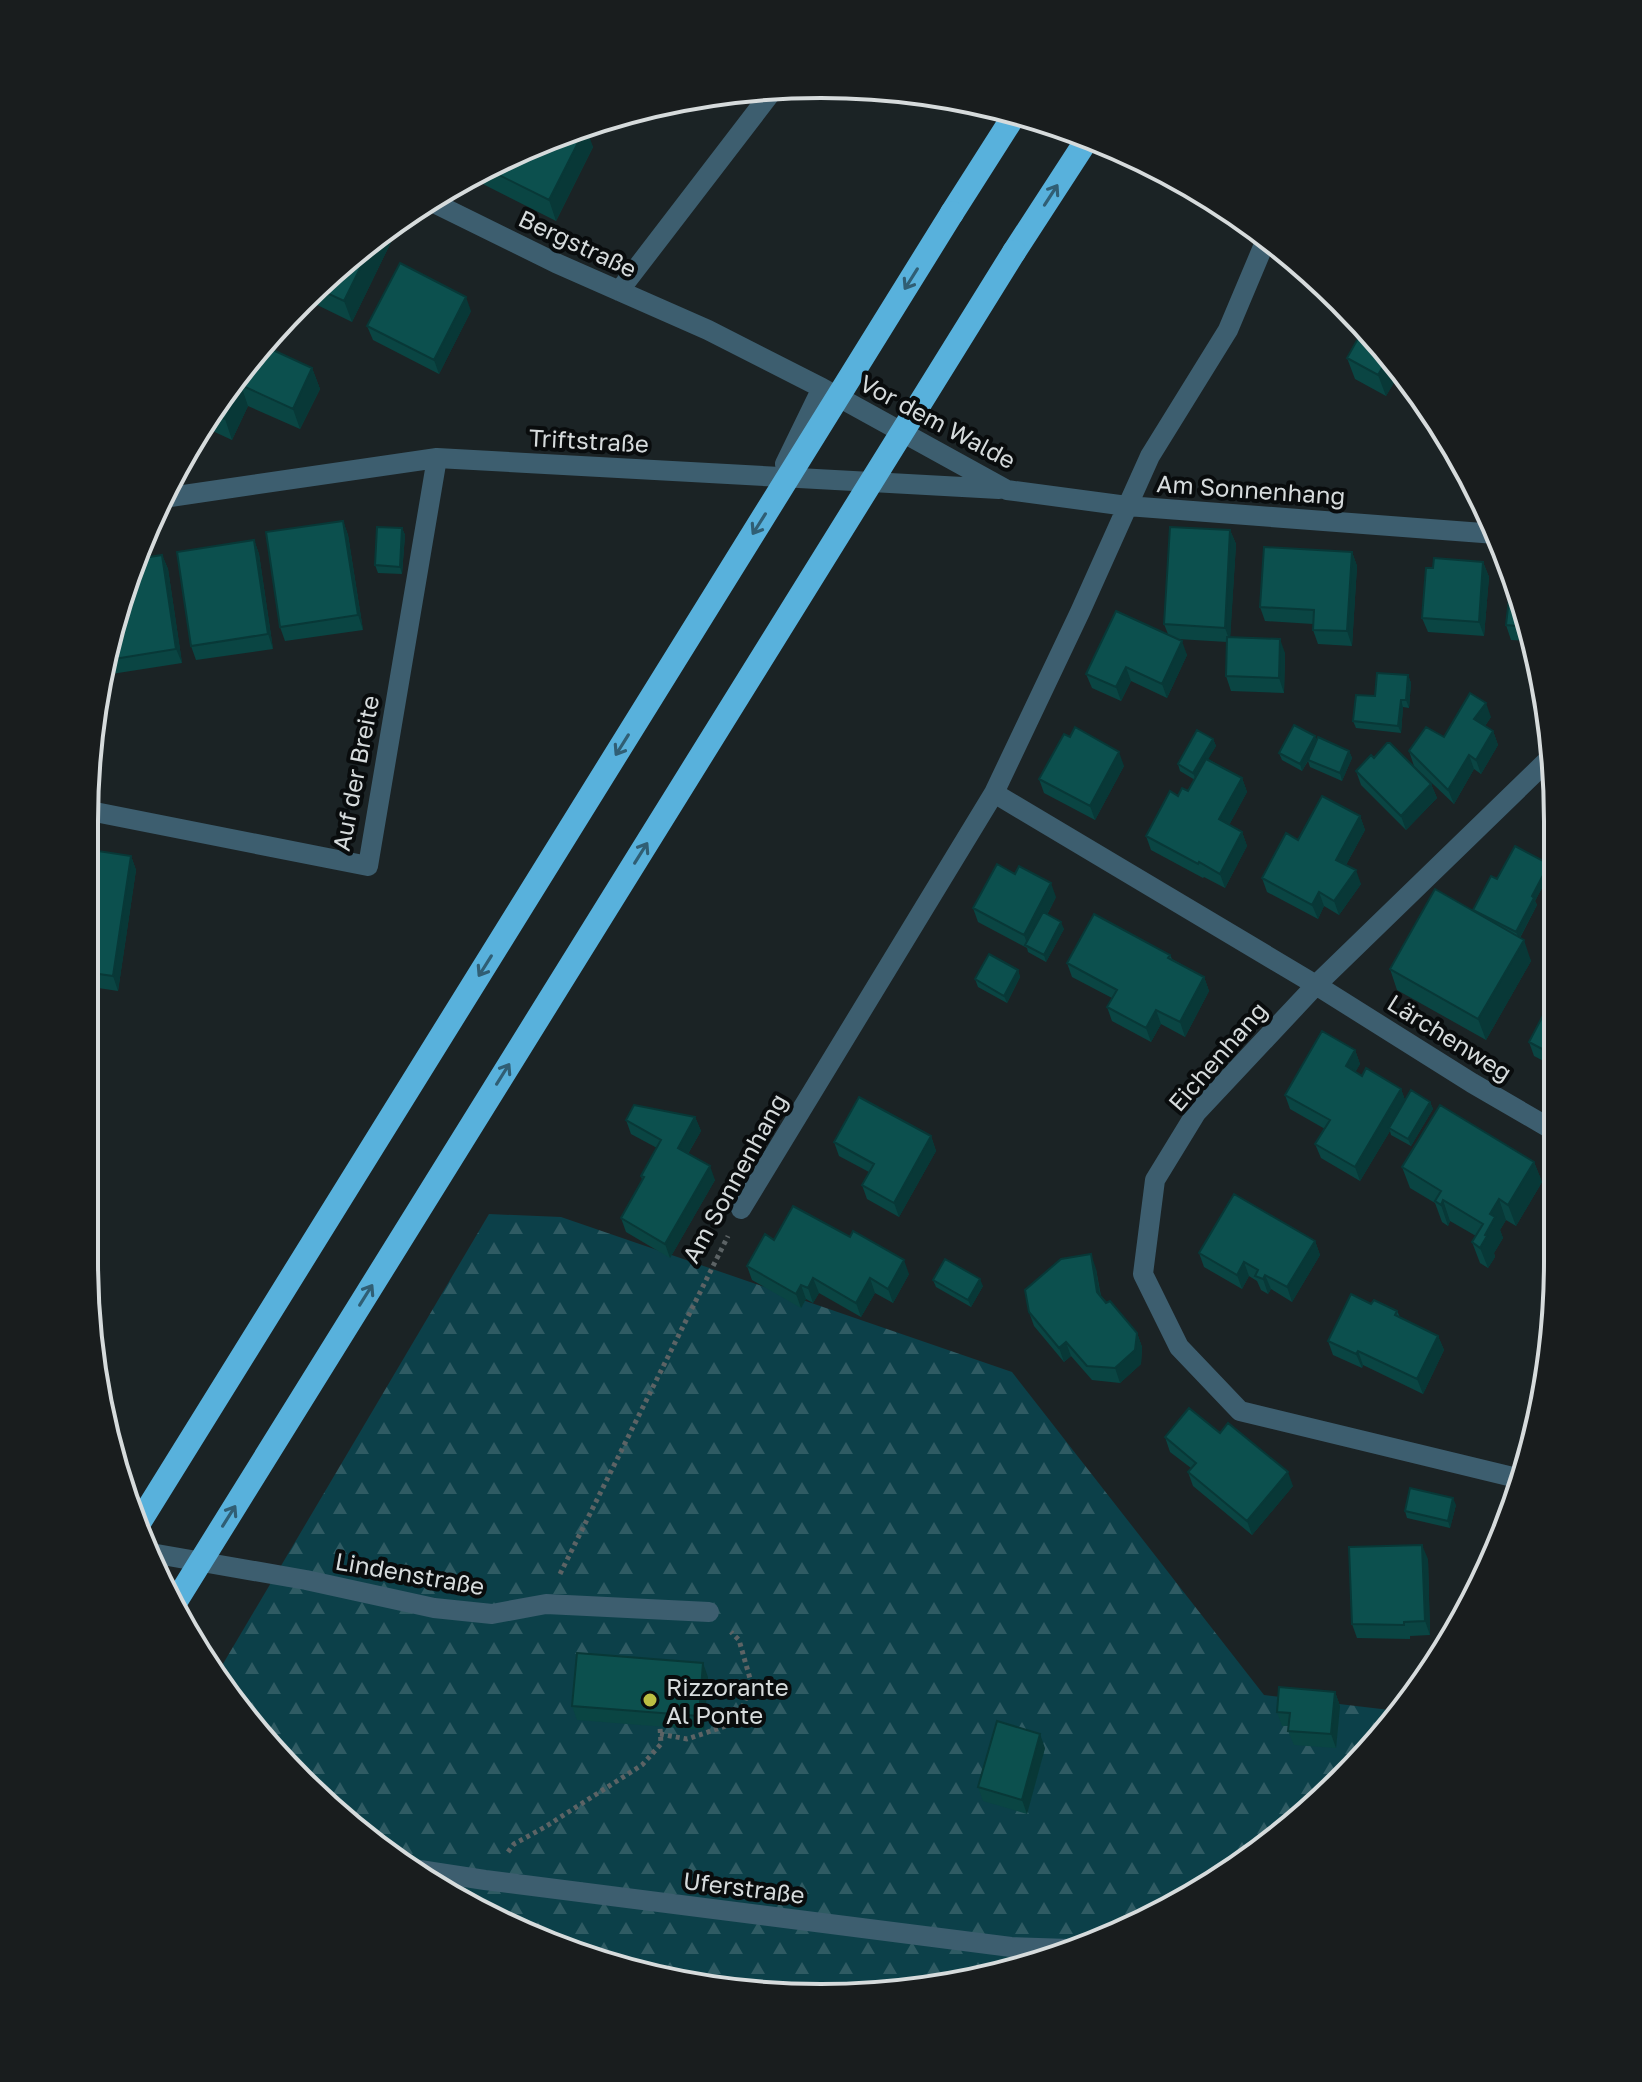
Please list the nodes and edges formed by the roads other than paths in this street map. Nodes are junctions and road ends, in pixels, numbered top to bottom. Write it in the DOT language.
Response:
graph roads {
  1 [pos="765,101"];
  2 [pos="1009,123"];
  3 [pos="1082,147"];
  4 [pos="441,206"];
  5 [pos="1262,248"];
  6 [pos="619,291"];
  7 [pos="708,330"];
  8 [pos="822,388"];
  9 [pos="437,458"];
  10 [pos="779,476"];
  11 [pos="1007,490"];
  12 [pos="176,496"];
  13 [pos="1127,506"];
  14 [pos="1484,533"];
  15 [pos="1541,766"];
  16 [pos="994,793"];
  17 [pos="98,813"];
  18 [pos="1316,985"];
  19 [pos="1544,1125"];
  20 [pos="741,1209"];
  21 [pos="1511,1477"];
  22 [pos="144,1515"];
  23 [pos="161,1555"];
  24 [pos="180,1594"];
  25 [pos="709,1612"];
  26 [pos="436,1872"];
  27 [pos="1045,1948"];
  1 -- 6 [label="street"];
  2 -- 22 [label="highway, one-way, bridge"];
  24 -- 3 [label="highway, one-way, bridge"];
  4 -- 6 [label="street, Bergstraße"];
  5 -- 13 [label="street"];
  6 -- 7 [label="street, Bergstraße"];
  7 -- 8 [label="street, Vor dem Walde"];
  8 -- 10 [label="street, Vor dem Walde"];
  8 -- 11 [label="street, Vor dem Walde"];
  9 -- 10 [label="street, Triftstraße"];
  9 -- 12 [label="street, Triftstraße"];
  9 -- 17 [label="street, Auf der Breite"];
  10 -- 11 [label="street, Triftstraße"];
  11 -- 13 [label="street, Vor dem Walde"];
  13 -- 14 [label="street, Am Sonnenhang"];
  13 -- 16 [label="street, Am Sonnenhang"];
  15 -- 18 [label="street, Eichenhang"];
  16 -- 18 [label="street"];
  16 -- 20 [label="street, Am Sonnenhang"];
  18 -- 19 [label="street, Lärchenweg"];
  18 -- 21 [label="street, Eichenhang"];
  23 -- 25 [label="street, Lindenstraße"];
  26 -- 27 [label="street, Uferstraße"];
}
